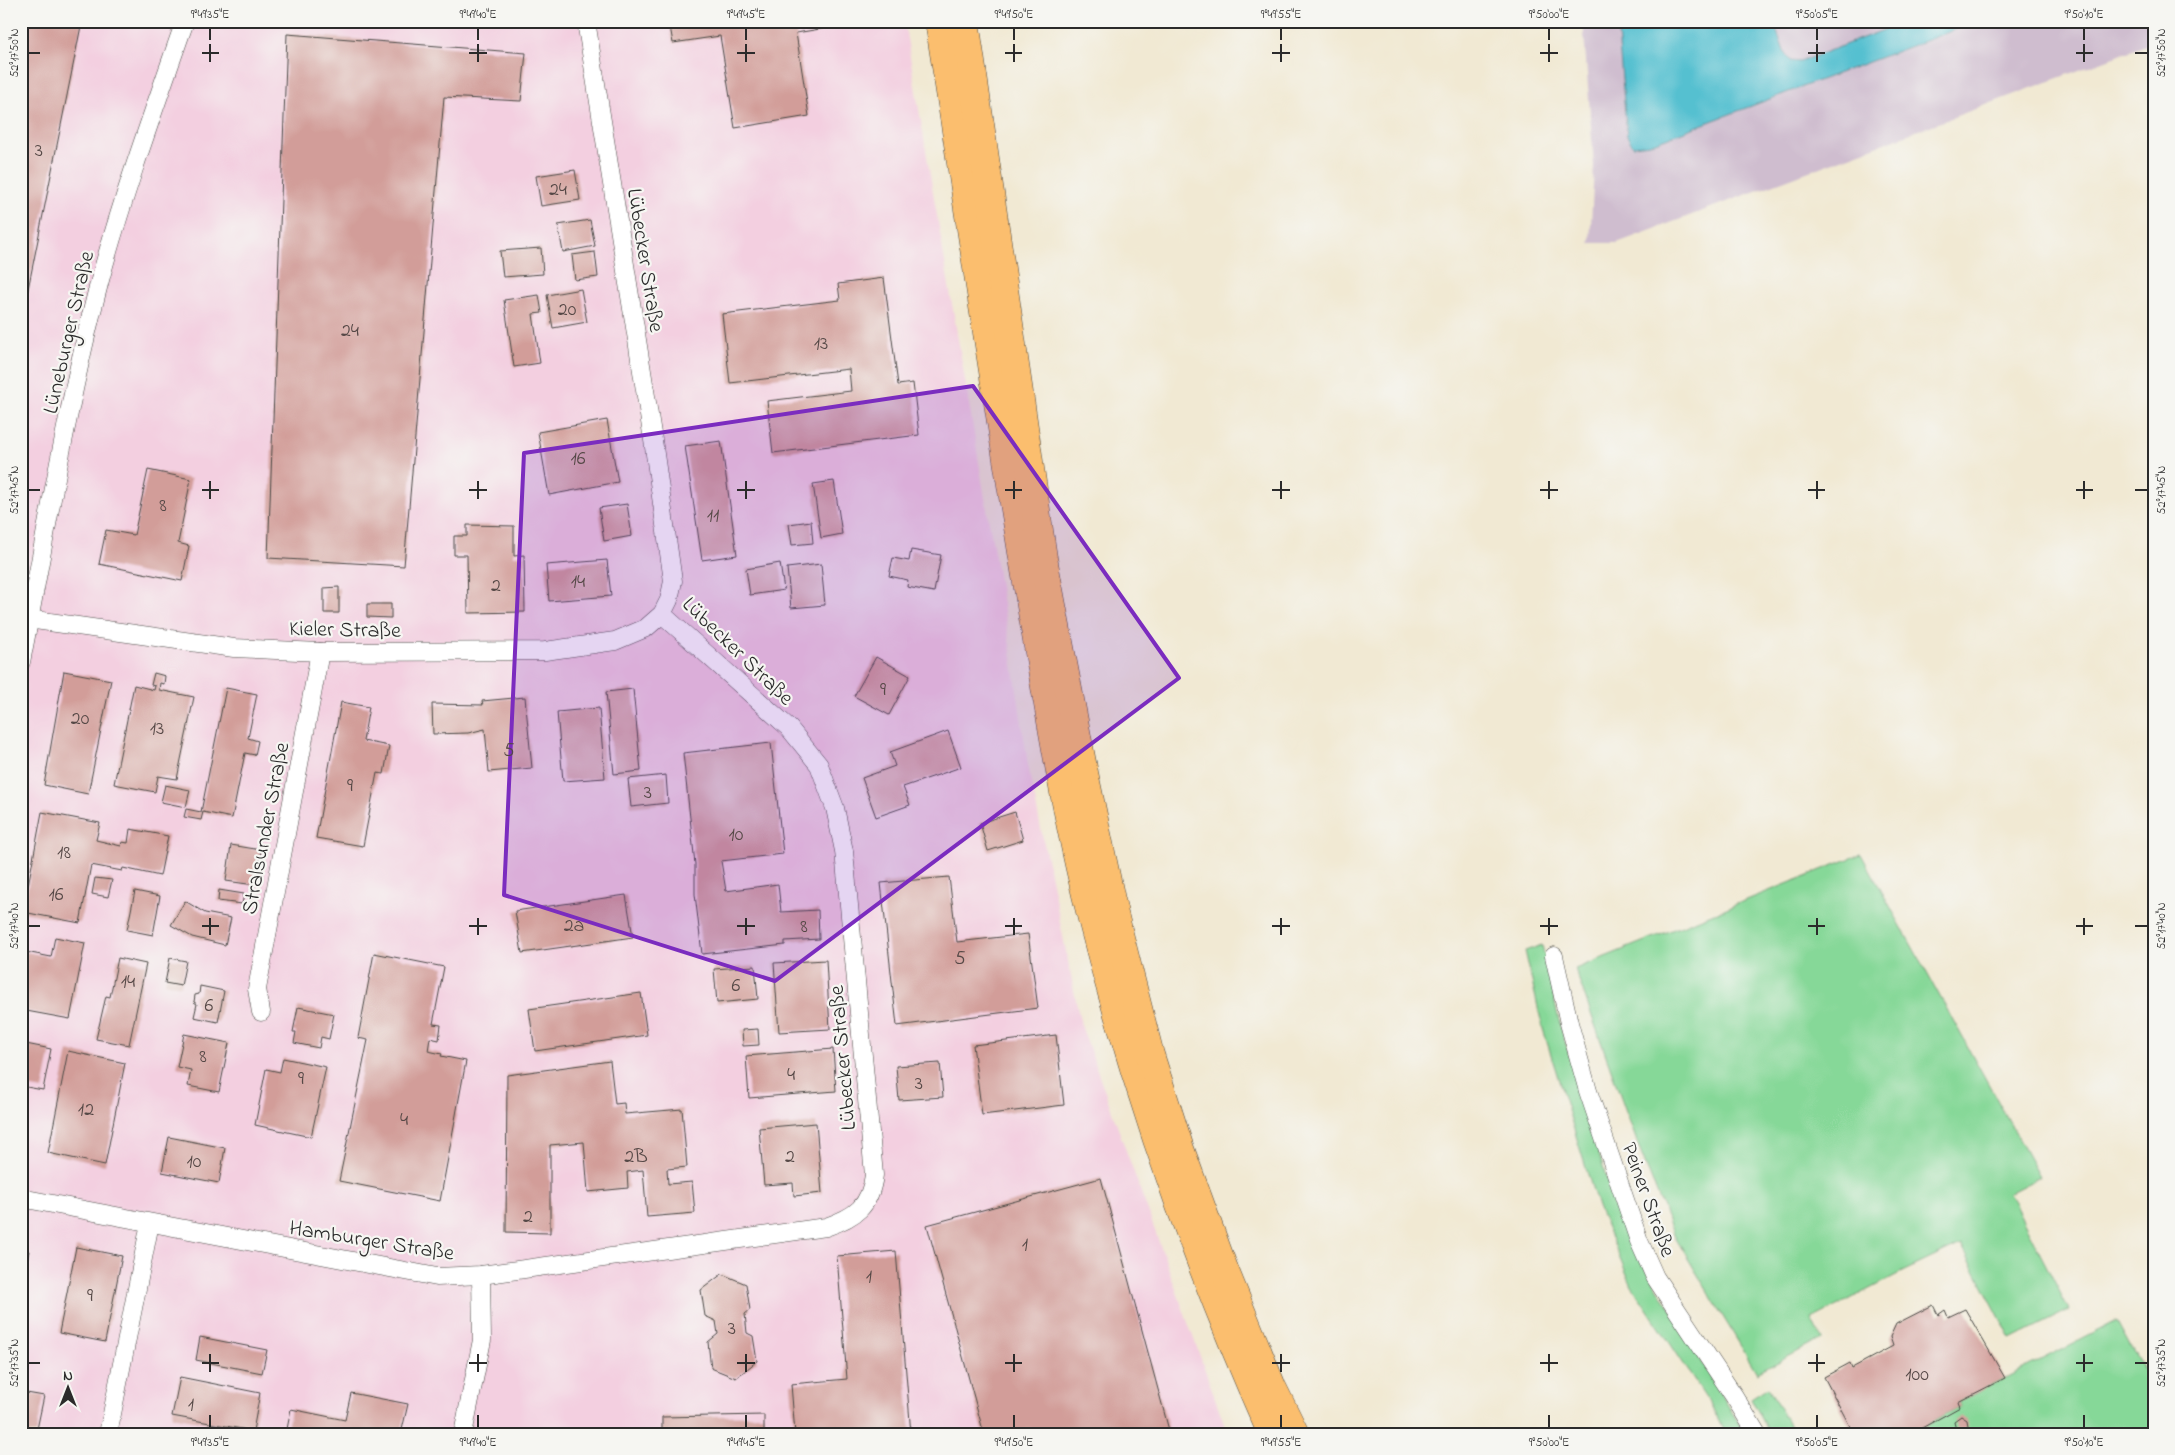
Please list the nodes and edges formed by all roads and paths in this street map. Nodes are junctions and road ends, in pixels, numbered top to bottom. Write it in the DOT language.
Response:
graph roads {
  1 [pos="185,21"];
  2 [pos="586,21"];
  3 [pos="925,21"];
  4 [pos="939,21"];
  5 [pos="965,21"];
  6 [pos="951,95"];
  7 [pos="662,614"];
  8 [pos="25,619"];
  9 [pos="320,652"];
  10 [pos="21,662"];
  11 [pos="1554,956"];
  12 [pos="261,1012"];
  13 [pos="21,1198"];
  14 [pos="862,1208"];
  15 [pos="150,1223"];
  16 [pos="481,1275"];
  17 [pos="108,1434"];
  18 [pos="463,1434"];
  19 [pos="1272,1434"];
  20 [pos="1295,1434"];
  21 [pos="1757,1434"];
  1 -- 8 [label="street, Lüneburger Straße"];
  2 -- 7 [label="street, Lübecker Straße"];
  3 -- 6 [label="highway"];
  4 -- 6 [label="highway"];
  5 -- 20 [label="highway"];
  6 -- 19 [label="highway"];
  7 -- 9 [label="street, Kieler Straße"];
  7 -- 14 [label="street, Lübecker Straße"];
  8 -- 9 [label="street, Kieler Straße"];
  8 -- 10 [label="street, Lüneburger Straße"];
  9 -- 12 [label="street, Stralsunder Straße"];
  11 -- 21 [label="street, Peiner Straße"];
  13 -- 15 [label="street, Hamburger Straße"];
  14 -- 16 [label="street, Hamburger Straße"];
  15 -- 16 [label="street, Hamburger Straße"];
  15 -- 17 [label="street"];
  16 -- 18 [label="street"];
}
